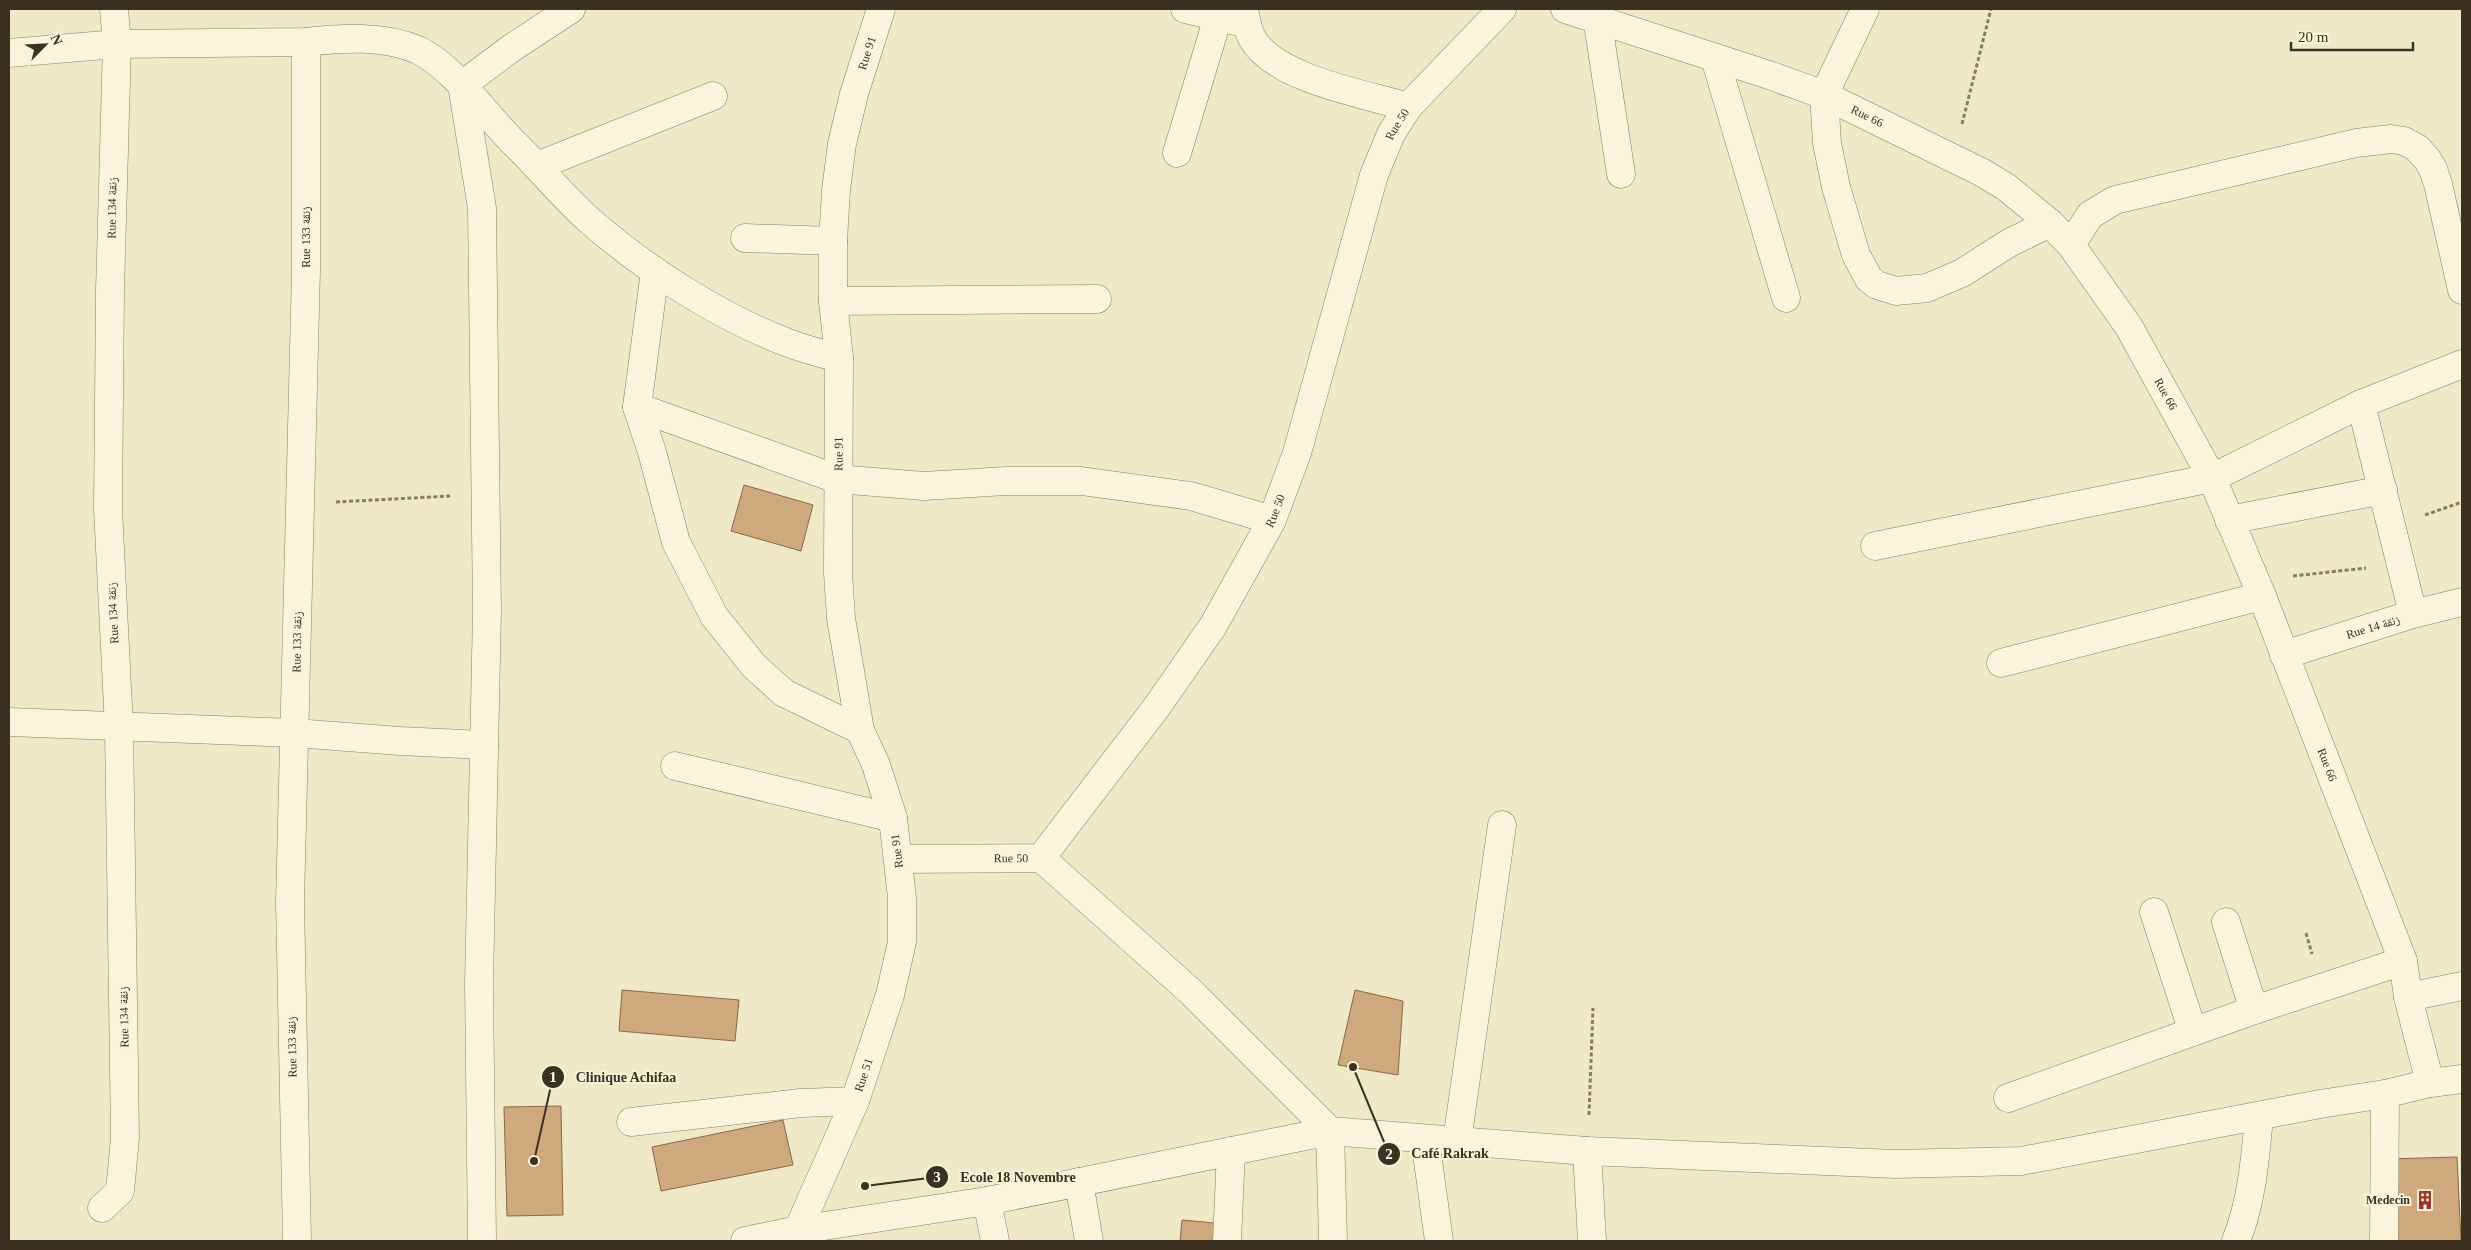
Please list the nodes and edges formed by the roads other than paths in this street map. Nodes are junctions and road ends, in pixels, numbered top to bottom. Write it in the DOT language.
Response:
graph roads {
  1 [pos="114,9"];
  2 [pos="572,9"];
  3 [pos="881,9"];
  4 [pos="1185,9"];
  5 [pos="1502,9"];
  6 [pos="1565,9"];
  7 [pos="1865,9"];
  8 [pos="1245,16"];
  9 [pos="1218,17"];
  10 [pos="1597,17"];
  11 [pos="306,42"];
  12 [pos="117,44"];
  13 [pos="9,53"];
  14 [pos="1715,58"];
  15 [pos="462,85"];
  16 [pos="1824,95"];
  17 [pos="713,96"];
  18 [pos="1408,107"];
  19 [pos="1176,153"];
  20 [pos="538,166"];
  21 [pos="1621,174"];
  22 [pos="2050,223"];
  23 [pos="745,238"];
  24 [pos="833,241"];
  25 [pos="2071,244"];
  26 [pos="655,271"];
  27 [pos="2462,290"];
  28 [pos="1786,298"];
  29 [pos="1097,299"];
  30 [pos="833,301"];
  31 [pos="839,358"];
  32 [pos="2462,364"];
  33 [pos="2362,404"];
  34 [pos="637,407"];
  35 [pos="2212,478"];
  36 [pos="837,479"];
  37 [pos="2383,490"];
  38 [pos="1272,520"];
  39 [pos="2229,520"];
  40 [pos="1875,546"];
  41 [pos="2258,588"];
  42 [pos="2462,602"];
  43 [pos="2413,614"];
  44 [pos="2284,655"];
  45 [pos="2001,663"];
  46 [pos="9,722"];
  47 [pos="119,728"];
  48 [pos="860,730"];
  49 [pos="295,733"];
  50 [pos="484,745"];
  51 [pos="675,766"];
  52 [pos="893,818"];
  53 [pos="1502,825"];
  54 [pos="1041,858"];
  55 [pos="899,859"];
  56 [pos="902,898"];
  57 [pos="2154,912"];
  58 [pos="2226,922"];
  59 [pos="2403,961"];
  60 [pos="2462,986"];
  61 [pos="2408,997"];
  62 [pos="2254,1010"];
  63 [pos="2193,1032"];
  64 [pos="2462,1079"];
  65 [pos="2430,1084"];
  66 [pos="2385,1094"];
  67 [pos="2008,1098"];
  68 [pos="855,1101"];
  69 [pos="2260,1117"];
  70 [pos="631,1122"];
  71 [pos="1330,1131"];
  72 [pos="1425,1139"];
  73 [pos="1457,1141"];
  74 [pos="1231,1151"];
  75 [pos="1588,1151"];
  76 [pos="1079,1182"];
  77 [pos="987,1201"];
  78 [pos="102,1208"];
  79 [pos="793,1236"];
  80 [pos="297,1241"];
  81 [pos="482,1241"];
  82 [pos="745,1241"];
  83 [pos="995,1241"];
  84 [pos="1088,1241"];
  85 [pos="1227,1241"];
  86 [pos="1334,1241"];
  87 [pos="1440,1241"];
  88 [pos="1592,1241"];
  89 [pos="2236,1241"];
  90 [pos="2384,1241"];
  1 -- 12 [label="street, Rue 134 زنقة"];
  2 -- 15 [label="street"];
  3 -- 24 [label="street, Rue 91"];
  4 -- 9 [label="street"];
  5 -- 18 [label="street, Rue 50"];
  6 -- 10 [label="street, Rue 66"];
  7 -- 16 [label="street"];
  8 -- 9 [label="street"];
  8 -- 18 [label="street"];
  9 -- 19 [label="street"];
  10 -- 14 [label="street, Rue 66"];
  10 -- 21 [label="street"];
  11 -- 12 [label="street"];
  11 -- 15 [label="street"];
  11 -- 49 [label="street, Rue 133 زنقة"];
  12 -- 13 [label="street"];
  12 -- 47 [label="street, Rue 134 زنقة"];
  14 -- 16 [label="street, Rue 66"];
  14 -- 28 [label="street"];
  15 -- 20 [label="street"];
  15 -- 50 [label="street"];
  16 -- 22 [label="street, Rue 66"];
  16 -- 22 [label="street"];
  17 -- 20 [label="street"];
  18 -- 38 [label="street, Rue 50"];
  20 -- 26 [label="street"];
  22 -- 25 [label="street, Rue 66"];
  23 -- 24 [label="street"];
  24 -- 30 [label="street, Rue 91"];
  25 -- 27 [label="street"];
  25 -- 35 [label="street, Rue 66"];
  26 -- 31 [label="street"];
  26 -- 34 [label="street"];
  29 -- 30 [label="street"];
  30 -- 31 [label="street, Rue 91"];
  31 -- 36 [label="street, Rue 91"];
  32 -- 33 [label="street"];
  33 -- 35 [label="street"];
  33 -- 37 [label="street"];
  34 -- 36 [label="street"];
  34 -- 48 [label="street"];
  35 -- 39 [label="street, Rue 66"];
  35 -- 40 [label="street"];
  36 -- 38 [label="street"];
  36 -- 48 [label="street, Rue 91"];
  37 -- 39 [label="street"];
  37 -- 43 [label="street"];
  38 -- 54 [label="street, Rue 50"];
  39 -- 41 [label="street, Rue 66"];
  41 -- 44 [label="street, Rue 66"];
  41 -- 45 [label="street"];
  42 -- 43 [label="street, Rue 14 زنقة"];
  43 -- 44 [label="street, Rue 14 زنقة"];
  44 -- 59 [label="street, Rue 66"];
  46 -- 47 [label="street"];
  47 -- 49 [label="street"];
  47 -- 78 [label="street, Rue 134 زنقة"];
  48 -- 52 [label="street, Rue 91"];
  49 -- 50 [label="street"];
  49 -- 80 [label="street, Rue 133 زنقة"];
  50 -- 81 [label="street"];
  51 -- 52 [label="street"];
  52 -- 55 [label="street, Rue 91"];
  53 -- 73 [label="street"];
  54 -- 55 [label="street, Rue 50"];
  54 -- 71 [label="street"];
  55 -- 56 [label="street, Rue 91"];
  56 -- 68 [label="street, Rue 51"];
  57 -- 63 [label="street"];
  58 -- 62 [label="street"];
  59 -- 61 [label="street, Rue 66"];
  59 -- 62 [label="street"];
  60 -- 61 [label="street"];
  61 -- 65 [label="street, Rue 66"];
  62 -- 63 [label="street"];
  63 -- 67 [label="street"];
  64 -- 65 [label="street"];
  65 -- 66 [label="street"];
  66 -- 69 [label="street"];
  66 -- 90 [label="street"];
  68 -- 70 [label="street"];
  68 -- 79 [label="street, Rue 51"];
  69 -- 75 [label="street"];
  69 -- 89 [label="street"];
  71 -- 72 [label="street"];
  71 -- 74 [label="street"];
  71 -- 86 [label="street"];
  72 -- 73 [label="street"];
  72 -- 87 [label="street"];
  73 -- 75 [label="street"];
  74 -- 76 [label="street"];
  74 -- 85 [label="street"];
  75 -- 88 [label="street"];
  76 -- 77 [label="street"];
  76 -- 84 [label="street"];
  77 -- 79 [label="street"];
  77 -- 83 [label="street"];
  79 -- 82 [label="street"];
}
